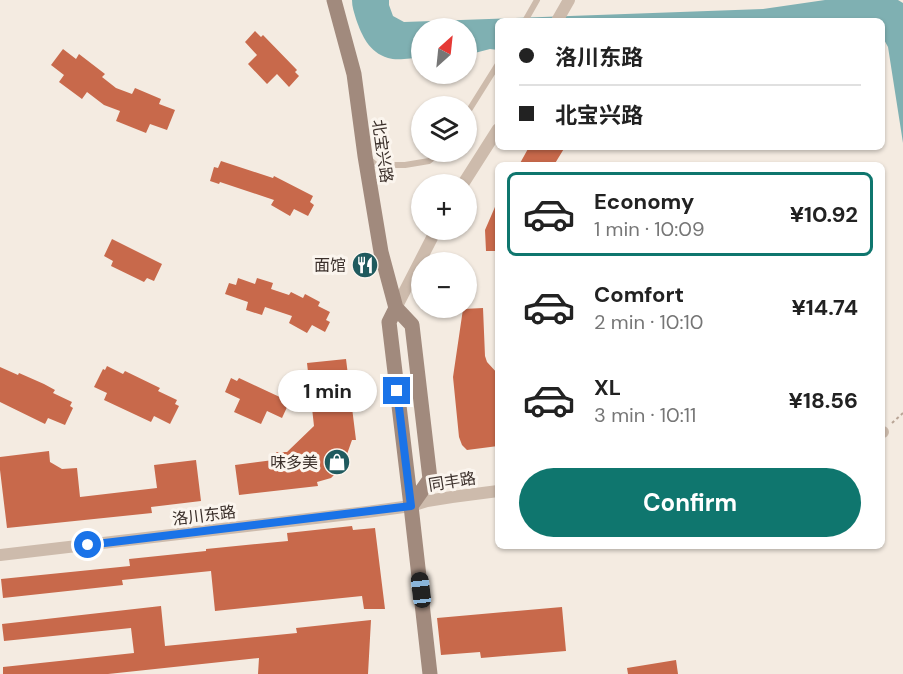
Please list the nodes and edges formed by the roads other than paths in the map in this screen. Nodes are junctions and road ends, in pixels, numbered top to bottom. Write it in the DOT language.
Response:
graph roads {
  1 [pos="334,0"];
  2 [pos="537,0"];
  3 [pos="567,2"];
  4 [pos="527,18"];
  5 [pos="559,18"];
  6 [pos="495,69"];
  7 [pos="477,98"];
  8 [pos="495,134"];
  9 [pos="365,156"];
  10 [pos="423,162"];
  11 [pos="469,174"];
  12 [pos="431,240"];
  13 [pos="396,308"];
  14 [pos="495,491"];
  15 [pos="411,506"];
  16 [pos="0,555"];
  17 [pos="430,674"];
  1 -- 9 [label="street, 北宝兴路"];
  2 -- 4 [label="lane"];
  3 -- 5 [label="street"];
  6 -- 7 [label="lane"];
  8 -- 11 [label="street"];
  9 -- 10 [label="lane"];
  9 -- 13 [label="street, 北宝兴路"];
  12 -- 13 [label="street"];
  13 -- 15 [label="street, 北宝兴路"];
  13 -- 15 [label="street, 北宝兴路"];
  14 -- 15 [label="street, 同丰路"];
  15 -- 16 [label="street, 洛川东路"];
  15 -- 17 [label="street, 北宝兴路"];
}
